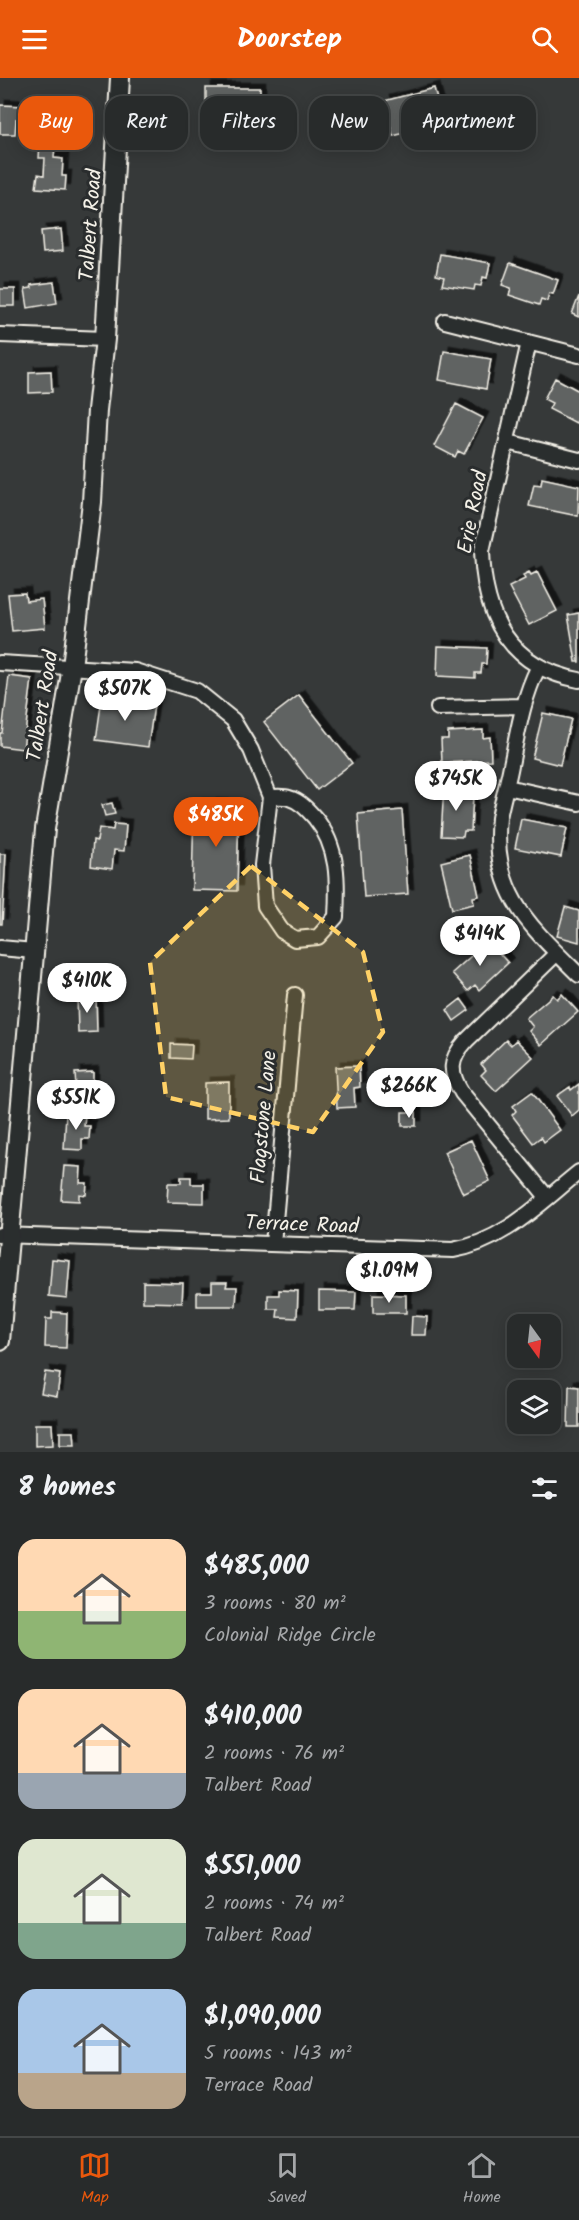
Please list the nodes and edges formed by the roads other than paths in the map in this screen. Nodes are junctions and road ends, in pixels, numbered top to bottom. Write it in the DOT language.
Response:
graph roads {
  1 [pos="120,78"];
  2 [pos="445,321"];
  3 [pos="0,335"];
  4 [pos="105,339"];
  5 [pos="529,342"];
  6 [pos="579,354"];
  7 [pos="508,442"];
  8 [pos="579,460"];
  9 [pos="0,663"];
  10 [pos="72,668"];
  11 [pos="538,668"];
  12 [pos="579,680"];
  13 [pos="523,706"];
  14 [pos="438,708"];
  15 [pos="507,787"];
  16 [pos="270,797"];
  17 [pos="579,803"];
  18 [pos="0,948"];
  19 [pos="34,951"];
  20 [pos="557,953"];
  21 [pos="579,975"];
  22 [pos="296,995"];
  23 [pos="579,1172"];
  24 [pos="548,1197"];
  25 [pos="5,1236"];
  26 [pos="273,1244"];
  27 [pos="0,1341"];
  1 -- 4 [label="street, Talbert Road"];
  2 -- 5 [label="street"];
  3 -- 4 [label="street"];
  4 -- 10 [label="street, Talbert Road"];
  5 -- 6 [label="street"];
  5 -- 7 [label="street, Erie Road"];
  7 -- 8 [label="street"];
  7 -- 11 [label="street, Erie Road"];
  9 -- 10 [label="street"];
  10 -- 16 [label="street"];
  10 -- 19 [label="street, Talbert Road"];
  11 -- 12 [label="street, Erie Road"];
  11 -- 13 [label="street"];
  13 -- 14 [label="street"];
  13 -- 15 [label="street"];
  15 -- 17 [label="street"];
  15 -- 20 [label="street"];
  16 -- 16 [label="street"];
  18 -- 19 [label="street"];
  19 -- 25 [label="street, Talbert Road"];
  20 -- 21 [label="street"];
  20 -- 24 [label="street"];
  22 -- 26 [label="street, Flagstone Lane"];
  23 -- 24 [label="street, Terrace Road"];
  24 -- 26 [label="street, Terrace Road"];
  25 -- 26 [label="street, Terrace Road"];
  25 -- 27 [label="street, Talbert Road"];
}
